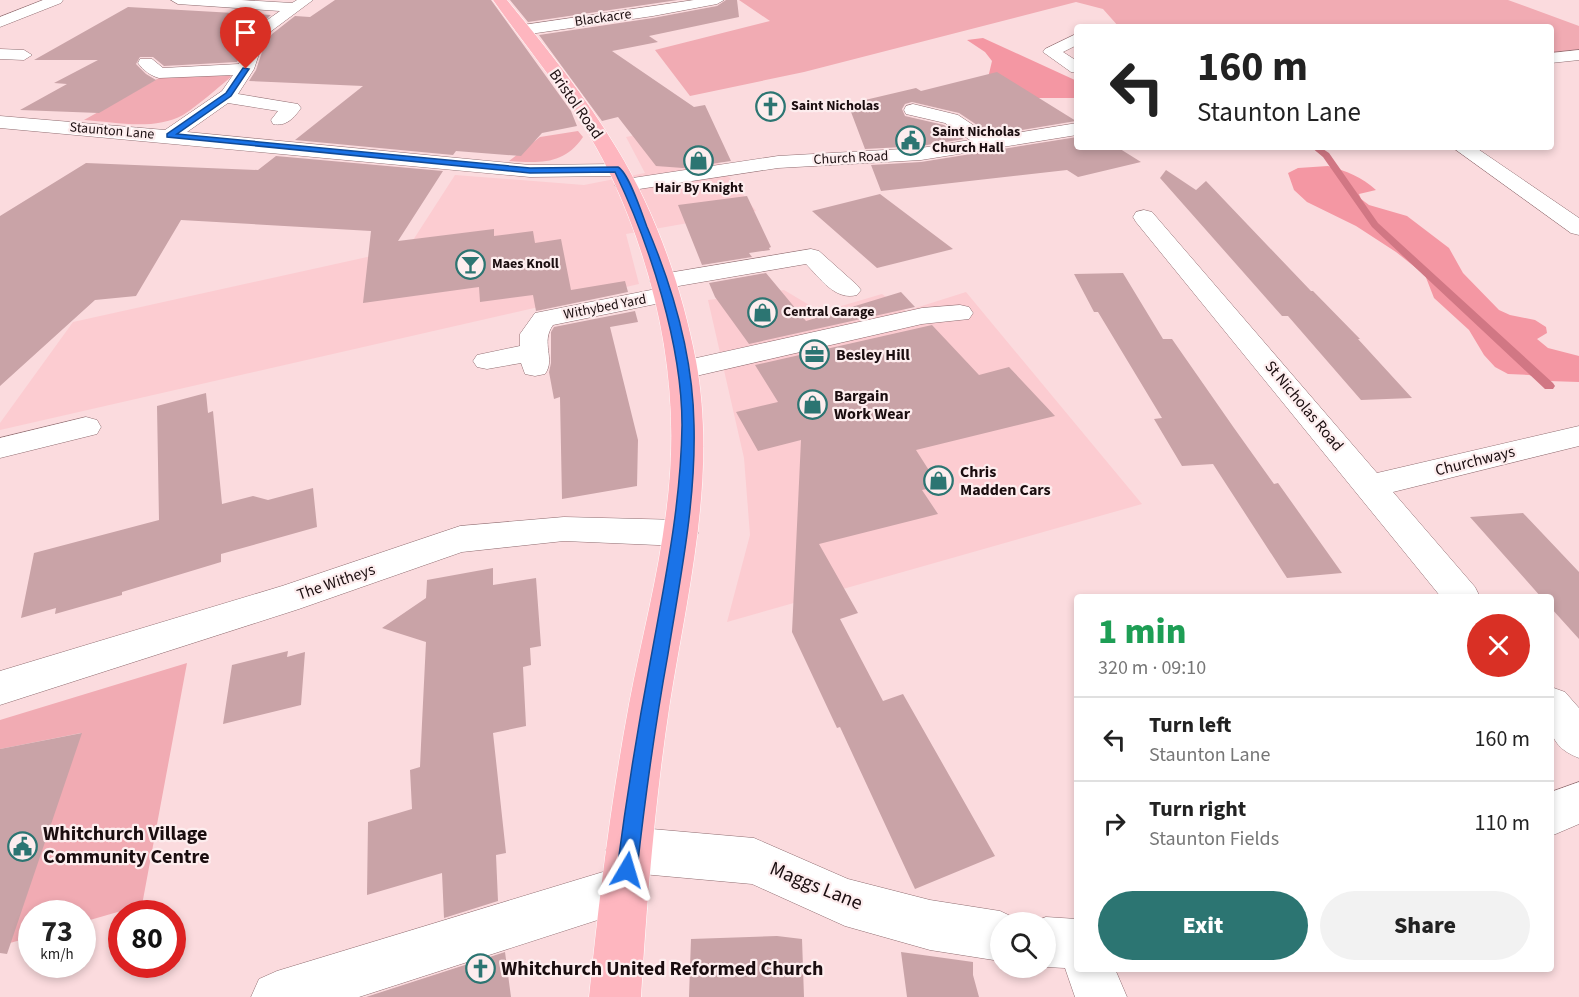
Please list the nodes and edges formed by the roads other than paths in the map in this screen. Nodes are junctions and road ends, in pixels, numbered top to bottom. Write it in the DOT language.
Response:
graph roads {
  1 [pos="22,0"];
  2 [pos="56,0"];
  3 [pos="67,0"];
  4 [pos="178,0"];
  5 [pos="500,0"];
  6 [pos="717,0"];
  7 [pos="222,3"];
  8 [pos="300,4"];
  9 [pos="204,11"];
  10 [pos="0,22"];
  11 [pos="523,30"];
  12 [pos="1074,40"];
  13 [pos="0,54"];
  14 [pos="24,55"];
  15 [pos="1579,55"];
  16 [pos="1554,58"];
  17 [pos="1074,66"];
  18 [pos="246,69"];
  19 [pos="138,81"];
  20 [pos="224,97"];
  21 [pos="313,103"];
  22 [pos="913,110"];
  23 [pos="962,116"];
  24 [pos="0,122"];
  25 [pos="1074,130"];
  26 [pos="170,136"];
  27 [pos="1011,140"];
  28 [pos="989,144"];
  29 [pos="1466,150"];
  30 [pos="622,178"];
  31 [pos="1579,209"];
  32 [pos="1553,211"];
  33 [pos="1144,217"];
  34 [pos="1579,228"];
  35 [pos="664,288"];
  36 [pos="848,290"];
  37 [pos="960,313"];
  38 [pos="488,361"];
  39 [pos="683,370"];
  40 [pos="86,428"];
  41 [pos="1579,436"];
  42 [pos="0,448"];
  43 [pos="1371,486"];
  44 [pos="681,533"];
  45 [pos="1460,594"];
  46 [pos="0,688"];
  47 [pos="1554,709"];
  48 [pos="1579,739"];
  49 [pos="1579,803"];
  50 [pos="1554,813"];
  51 [pos="627,870"];
  52 [pos="990,934"];
  53 [pos="1056,943"];
  54 [pos="1074,944"];
  55 [pos="1091,972"];
  56 [pos="277,997"];
  57 [pos="615,997"];
  58 [pos="1101,997"];
  1 -- 2 [label="street"];
  2 -- 3 [label="street"];
  2 -- 10 [label="street"];
  4 -- 7 [label="street"];
  5 -- 11 [label="highway, Bristol Road"];
  6 -- 11 [label="street, Blackacre"];
  7 -- 8 [label="street"];
  7 -- 9 [label="street"];
  8 -- 18 [label="street"];
  11 -- 30 [label="highway, Bristol Road"];
  12 -- 17 [label="street"];
  13 -- 14 [label="street"];
  15 -- 16 [label="street"];
  18 -- 19 [label="street"];
  18 -- 20 [label="street"];
  20 -- 21 [label="street"];
  20 -- 26 [label="street"];
  22 -- 23 [label="street"];
  23 -- 27 [label="street"];
  23 -- 28 [label="street"];
  24 -- 26 [label="street, Staunton Lane"];
  25 -- 27 [label="street, Church Road"];
  26 -- 30 [label="street, Staunton Lane"];
  27 -- 28 [label="street, Church Road"];
  28 -- 30 [label="street, Church Road"];
  29 -- 32 [label="street"];
  30 -- 35 [label="highway, Bristol Road"];
  31 -- 32 [label="street"];
  32 -- 34 [label="street"];
  33 -- 43 [label="street, St Nicholas Road"];
  35 -- 36 [label="street, Withybed Yard"];
  35 -- 38 [label="street, Withybed Yard"];
  35 -- 39 [label="highway, Bristol Road"];
  37 -- 39 [label="street"];
  39 -- 44 [label="highway, Bristol Road"];
  40 -- 42 [label="street"];
  41 -- 43 [label="street, Churchways"];
  43 -- 45 [label="street, St Nicholas Road"];
  44 -- 46 [label="street, The Witheys"];
  44 -- 51 [label="highway, Bristol Road"];
  47 -- 48 [label="street"];
  49 -- 50 [label="street"];
  51 -- 52 [label="street, Maggs Lane"];
  51 -- 56 [label="street"];
  51 -- 57 [label="highway, Bristol Road"];
  53 -- 54 [label="street"];
  55 -- 58 [label="street"];
}
